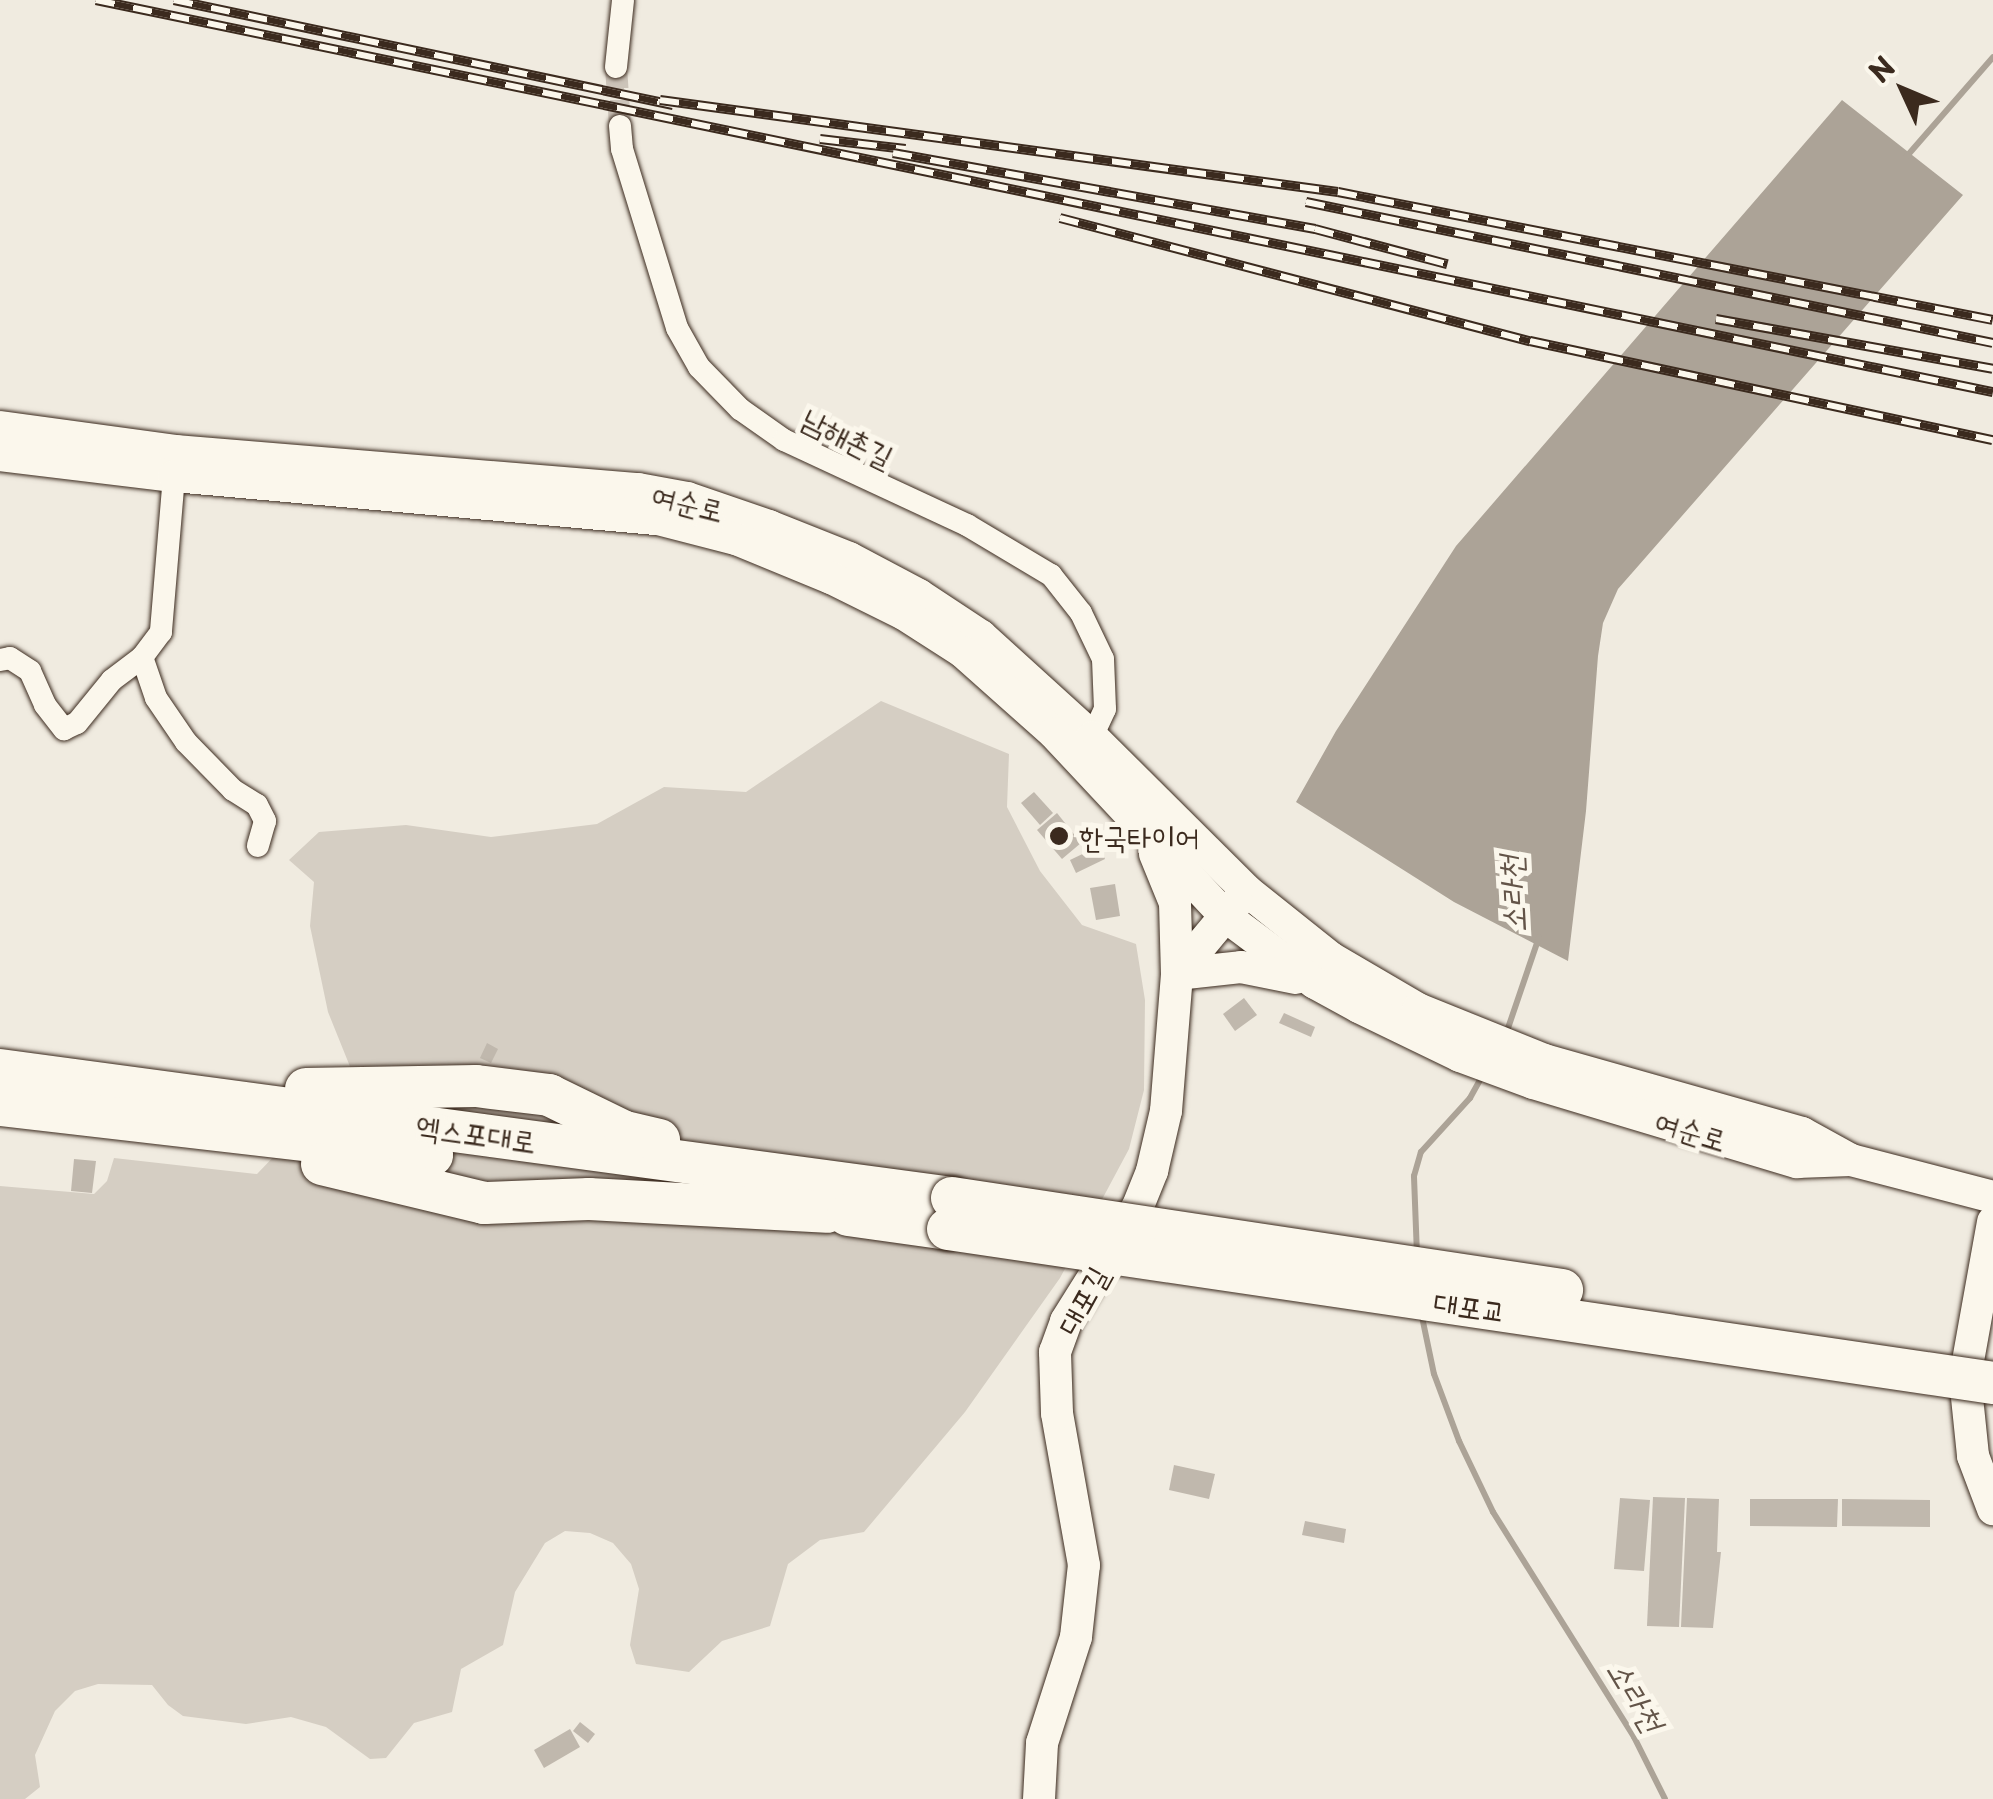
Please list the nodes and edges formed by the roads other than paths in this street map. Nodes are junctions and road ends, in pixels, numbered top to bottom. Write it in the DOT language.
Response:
graph roads {
  1 [pos="623,0"];
  2 [pos="616,67"];
  3 [pos="620,126"];
  4 [pos="0,427"];
  5 [pos="0,455"];
  6 [pos="174,476"];
  7 [pos="142,658"];
  8 [pos="0,660"];
  9 [pos="1092,737"];
  10 [pos="1132,816"];
  11 [pos="258,846"];
  12 [pos="1236,904"];
  13 [pos="1277,937"];
  14 [pos="1177,974"];
  15 [pos="1315,983"];
  16 [pos="1464,1045"];
  17 [pos="15,1072"];
  18 [pos="0,1106"];
  19 [pos="0,1124"];
  20 [pos="1993,1197"];
  21 [pos="830,1199"];
  22 [pos="950,1214"];
  23 [pos="1993,1222"];
  24 [pos="1993,1354"];
  25 [pos="1993,1382"];
  26 [pos="1993,1509"];
  27 [pos="1039,1799"];
  1 -- 2 [label="street"];
  3 -- 9 [label="street, 남해촌길"];
  4 -- 9 [label="street, 여순로"];
  5 -- 6 [label="street, 여순로"];
  6 -- 7 [label="street"];
  6 -- 10 [label="street, 여순로"];
  7 -- 8 [label="street"];
  7 -- 11 [label="street"];
  9 -- 12 [label="street, 여순로"];
  10 -- 12 [label="street, 여순로"];
  10 -- 14 [label="street, 대포길"];
  12 -- 13 [label="street"];
  12 -- 14 [label="street"];
  13 -- 15 [label="street"];
  13 -- 16 [label="street"];
  14 -- 15 [label="street"];
  14 -- 27 [label="street, 대포길"];
  15 -- 16 [label="street"];
  16 -- 20 [label="street, 여순로"];
  17 -- 21 [label="highway, 엑스포대로"];
  18 -- 21 [label="highway, 엑스포대로"];
  19 -- 21 [label="highway"];
  21 -- 22 [label="highway, 엑스포대로"];
  22 -- 24 [label="highway, 대포교, bridge"];
  22 -- 25 [label="highway, 대포교, bridge"];
  23 -- 26 [label="street"];
}
